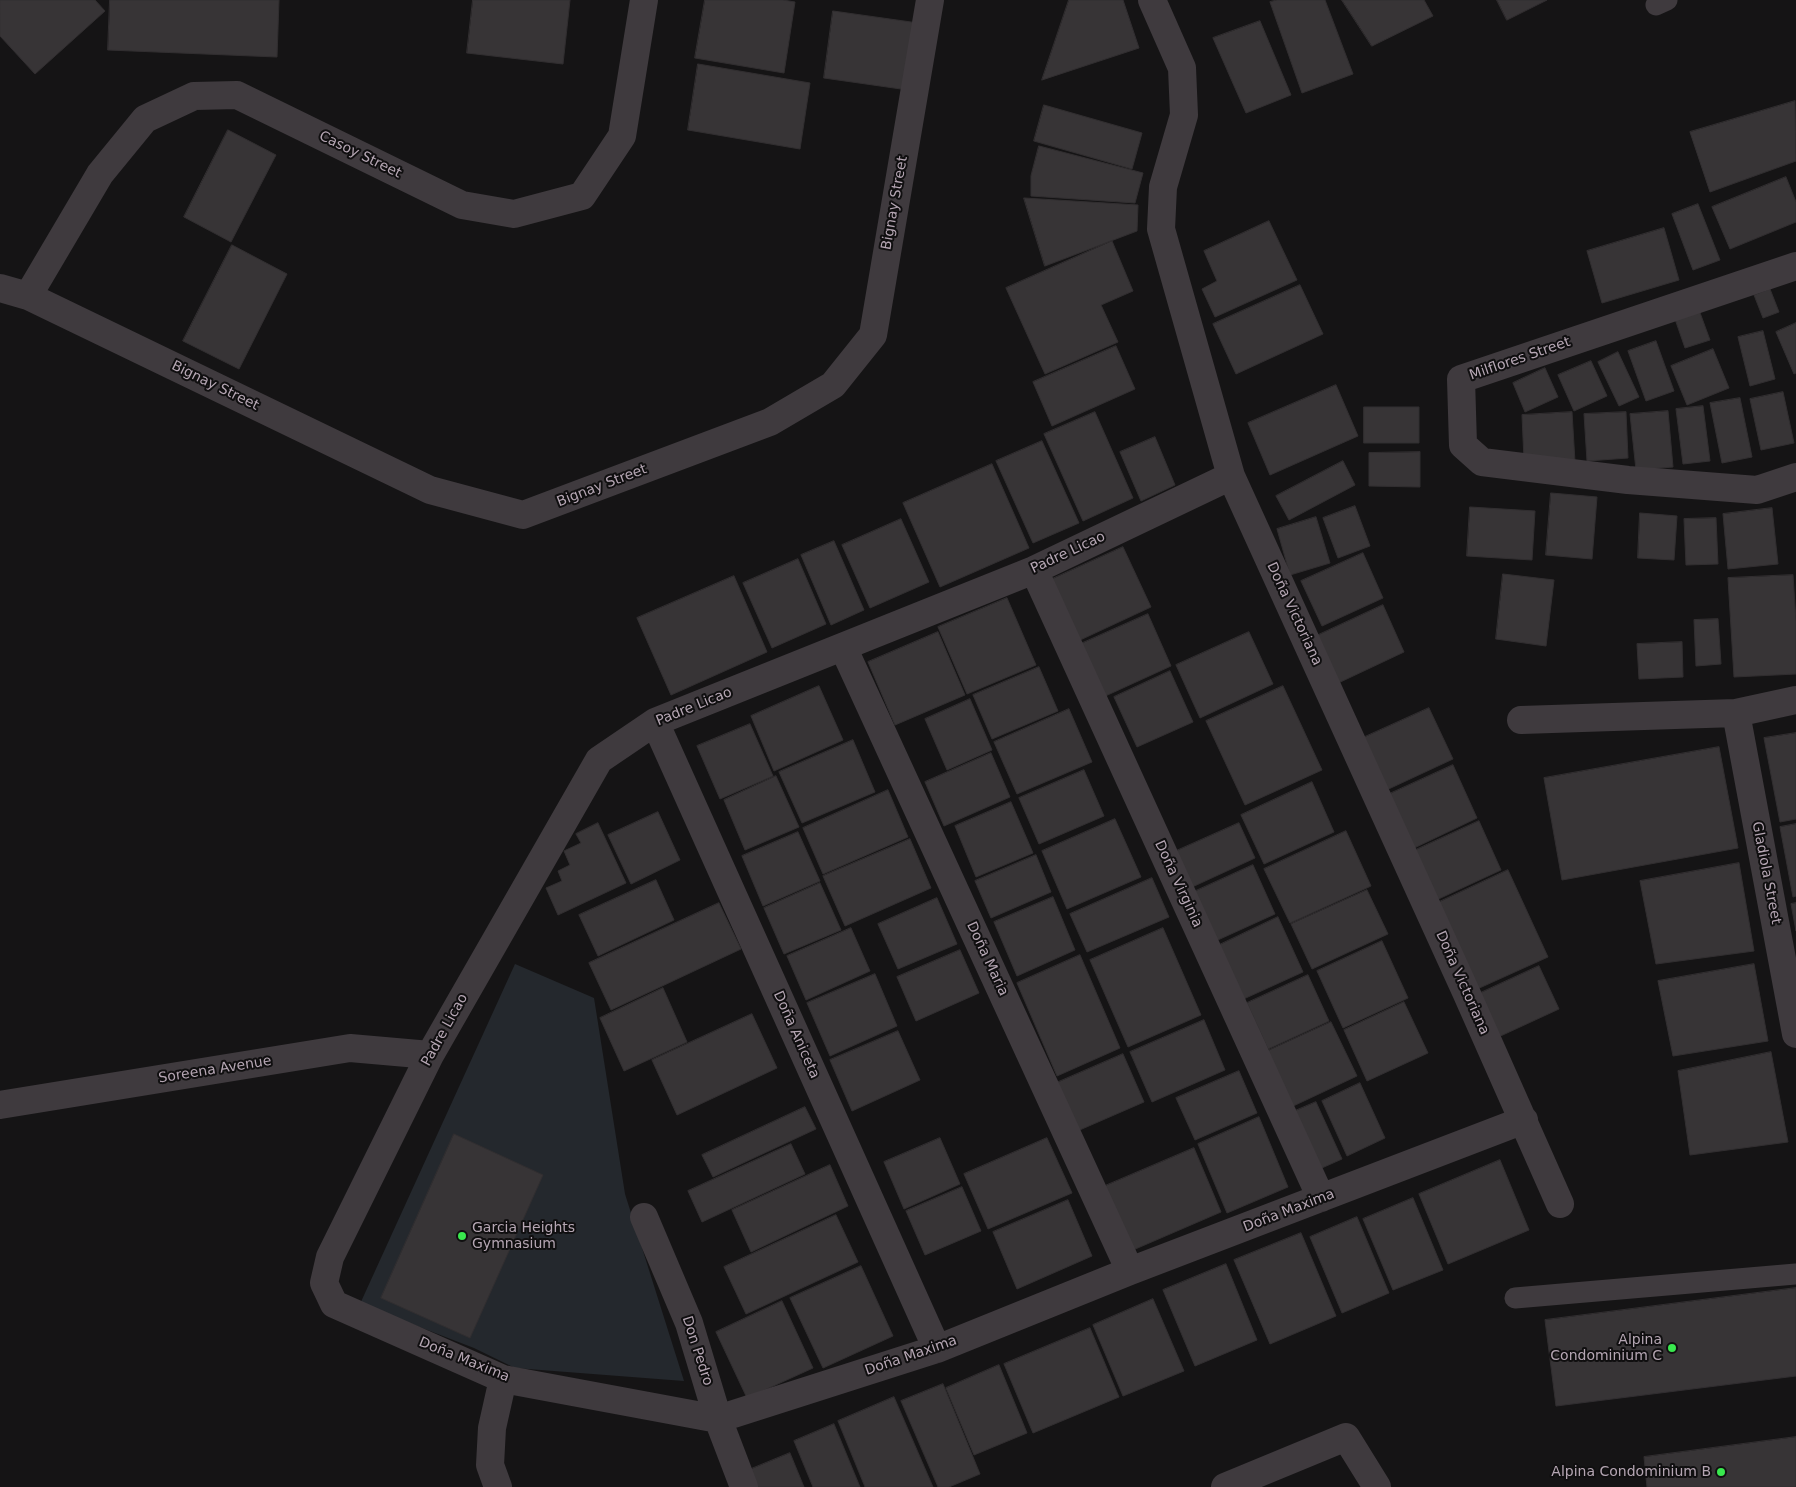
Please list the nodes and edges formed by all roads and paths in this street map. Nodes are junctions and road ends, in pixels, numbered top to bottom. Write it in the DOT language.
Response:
graph roads {
  1 [pos="644,0"];
  2 [pos="930,0"];
  3 [pos="1152,0"];
  4 [pos="1796,266"];
  5 [pos="0,288"];
  6 [pos="28,296"];
  7 [pos="1231,476"];
  8 [pos="1796,477"];
  9 [pos="1034,570"];
  10 [pos="843,647"];
  11 [pos="1796,700"];
  12 [pos="1736,713"];
  13 [pos="1521,720"];
  14 [pos="655,722"];
  15 [pos="1796,1034"];
  16 [pos="430,1055"];
  17 [pos="0,1105"];
  18 [pos="1524,1120"];
  19 [pos="1321,1198"];
  20 [pos="1560,1204"];
  21 [pos="644,1217"];
  22 [pos="330,1257"];
  23 [pos="1130,1271"];
  24 [pos="1796,1274"];
  25 [pos="1515,1298"];
  26 [pos="937,1349"];
  27 [pos="503,1378"];
  28 [pos="718,1419"];
  29 [pos="498,1487"];
  30 [pos="744,1487"];
  31 [pos="1225,1487"];
  32 [pos="1377,1487"];
  1 -- 6 [label="street, Casoy Street"];
  2 -- 6 [label="street, Bignay Street"];
  3 -- 7 [label="street, Doña Victoriana"];
  4 -- 8 [label="street, Milflores Street"];
  5 -- 6 [label="street, Bignay Street"];
  7 -- 9 [label="street, Padre Licao"];
  7 -- 18 [label="street, Doña Victoriana"];
  9 -- 10 [label="street, Padre Licao"];
  9 -- 19 [label="street, Doña Virginia"];
  10 -- 14 [label="street, Padre Licao"];
  10 -- 23 [label="street, Doña Maria"];
  11 -- 12 [label="street"];
  12 -- 13 [label="street"];
  12 -- 15 [label="street, Gladiola Street"];
  14 -- 16 [label="street, Padre Licao"];
  14 -- 26 [label="street, Doña Aniceta"];
  16 -- 17 [label="street, Soreena Avenue"];
  16 -- 22 [label="street, Padre Licao"];
  18 -- 19 [label="street, Doña Maxima"];
  18 -- 20 [label="street, Doña Victoriana"];
  19 -- 23 [label="street, Doña Maxima"];
  21 -- 28 [label="street, Don Pedro"];
  22 -- 27 [label="street, Doña Maxima"];
  23 -- 26 [label="street, Doña Maxima"];
  24 -- 25 [label="lane"];
  26 -- 28 [label="street, Doña Maxima"];
  27 -- 28 [label="street, Doña Maxima"];
  27 -- 29 [label="street"];
  28 -- 30 [label="street, Don Pedro"];
  31 -- 32 [label="street"];
}
